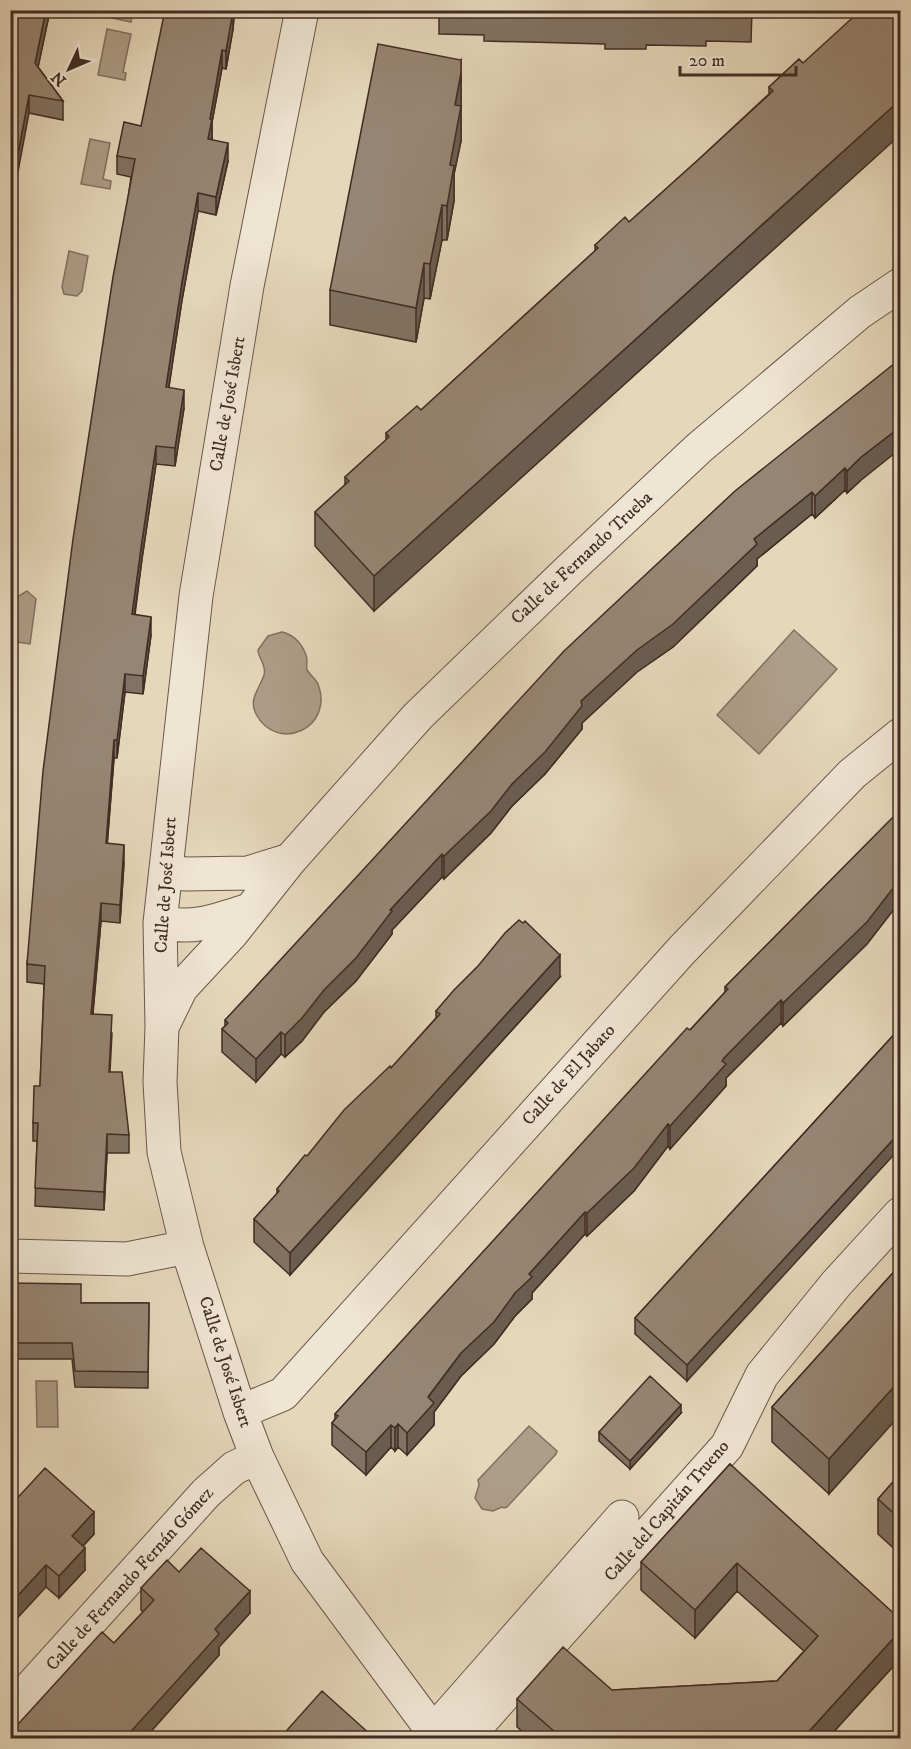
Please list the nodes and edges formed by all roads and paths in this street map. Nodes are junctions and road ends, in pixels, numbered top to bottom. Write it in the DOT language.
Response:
graph roads {
  1 [pos="302,10"];
  2 [pos="900,285"];
  3 [pos="900,735"];
  4 [pos="290,860"];
  5 [pos="166,872"];
  6 [pos="249,910"];
  7 [pos="160,923"];
  8 [pos="162,1026"];
  9 [pos="900,1214"];
  10 [pos="187,1247"];
  11 [pos="10,1256"];
  12 [pos="240,1412"];
  13 [pos="257,1457"];
  14 [pos="622,1517"];
  15 [pos="10,1710"];
  16 [pos="444,1736"];
  1 -- 5 [label="street, Calle de José Isbert"];
  2 -- 4 [label="street, Calle de Fernando Trueba"];
  3 -- 12 [label="street, Calle de El Jabato"];
  4 -- 5 [label="street"];
  4 -- 6 [label="street, Calle de Fernando Trueba"];
  5 -- 7 [label="street, Calle de José Isbert"];
  6 -- 7 [label="street"];
  6 -- 8 [label="street, Calle de Fernando Trueba"];
  7 -- 8 [label="street, Calle de José Isbert"];
  8 -- 10 [label="street, Calle de José Isbert"];
  9 -- 16 [label="street, Calle del Capitán Trueno"];
  10 -- 11 [label="street"];
  10 -- 12 [label="street, Calle de José Isbert"];
  12 -- 13 [label="street, Calle de José Isbert"];
  13 -- 15 [label="street, Calle de Fernando Fernán Gómez"];
  13 -- 16 [label="street, Calle de José Isbert"];
  14 -- 16 [label="street"];
}
